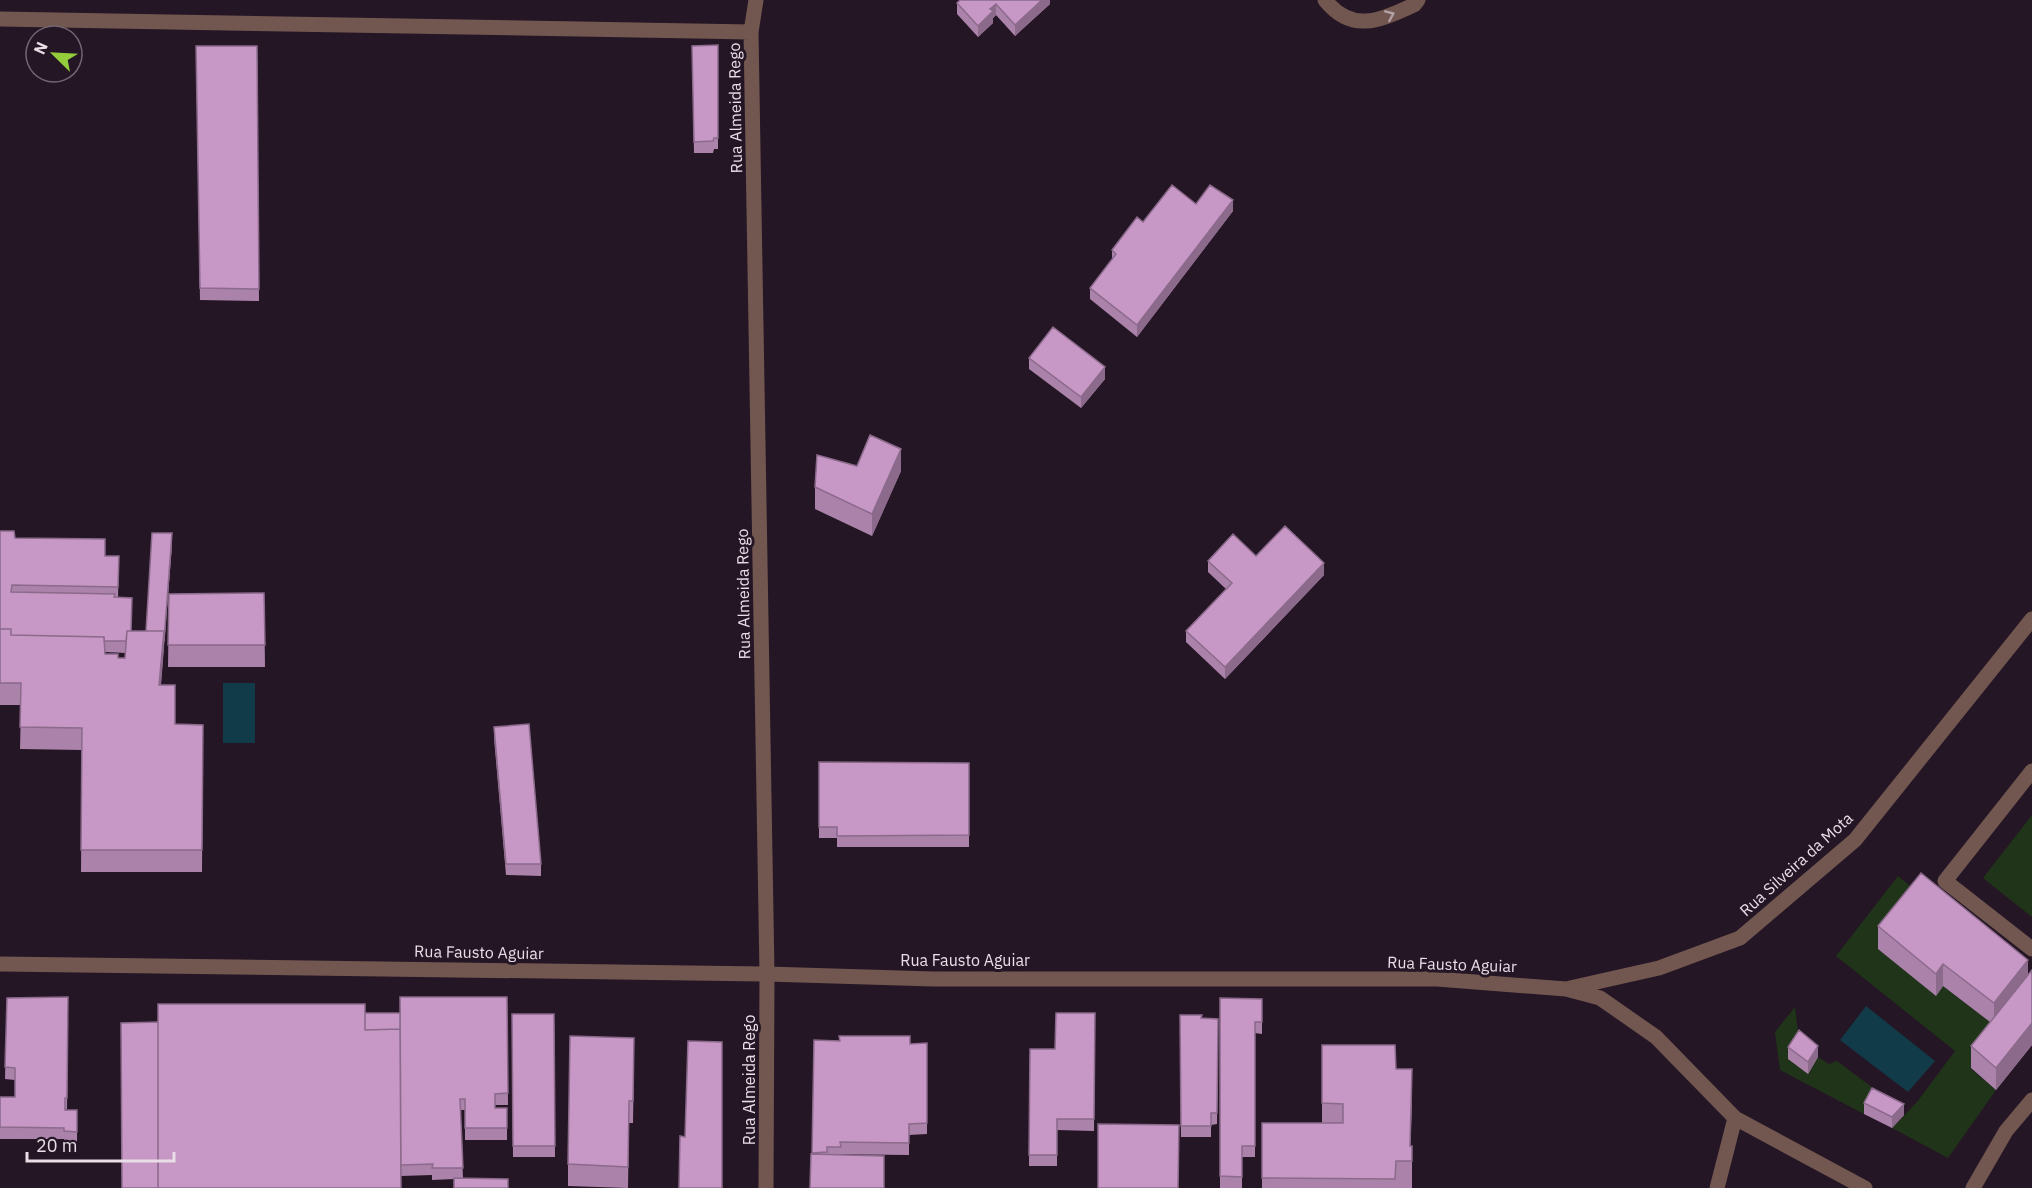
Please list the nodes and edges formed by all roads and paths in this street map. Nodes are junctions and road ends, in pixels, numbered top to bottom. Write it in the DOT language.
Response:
graph roads {
  1 [pos="756,0"];
  2 [pos="1325,0"];
  3 [pos="1418,0"];
  4 [pos="0,19"];
  5 [pos="751,32"];
  6 [pos="2032,619"];
  7 [pos="2032,771"];
  8 [pos="2032,949"];
  9 [pos="0,964"];
  10 [pos="767,974"];
  11 [pos="1566,989"];
  12 [pos="2032,1100"];
  13 [pos="1735,1118"];
  14 [pos="766,1188"];
  15 [pos="1717,1188"];
  16 [pos="1865,1188"];
  17 [pos="1973,1188"];
  1 -- 5 [label="street, Rua Almeida Rego"];
  2 -- 3 [label="street, one-way"];
  4 -- 5 [label="street"];
  5 -- 10 [label="street, Rua Almeida Rego"];
  6 -- 11 [label="street, Rua Silveira da Mota"];
  7 -- 8 [label="street"];
  9 -- 10 [label="street, Rua Fausto Aguiar"];
  10 -- 11 [label="street, Rua Fausto Aguiar"];
  10 -- 14 [label="street, Rua Almeida Rego"];
  11 -- 13 [label="street, Rua Fausto Aguiar"];
  12 -- 17 [label="street"];
  13 -- 15 [label="street"];
  13 -- 16 [label="street, Rua Fausto Aguiar"];
}
